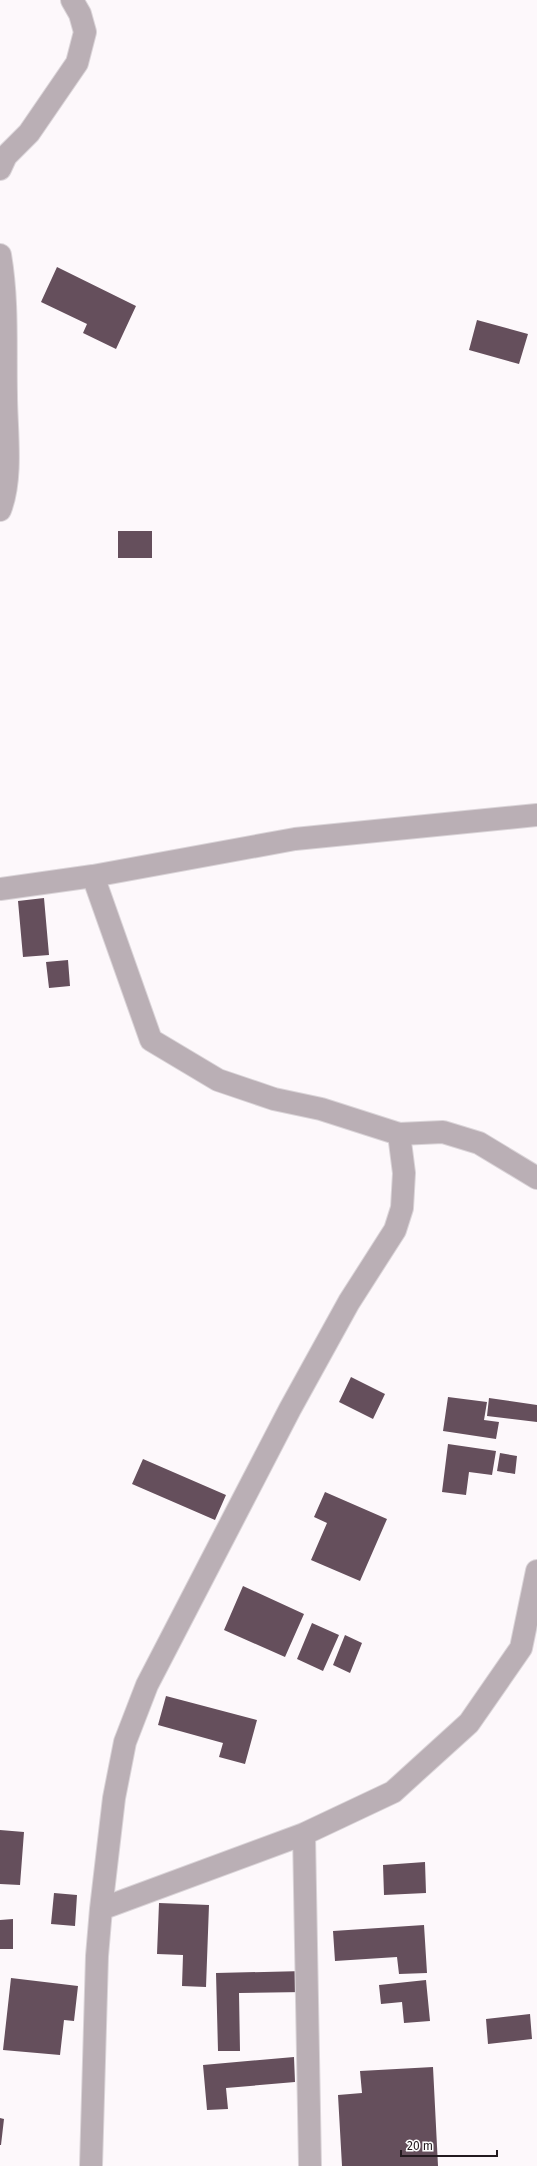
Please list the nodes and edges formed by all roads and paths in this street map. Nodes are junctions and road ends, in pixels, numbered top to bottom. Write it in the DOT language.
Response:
graph roads {
  1 [pos="72,0"];
  2 [pos="0,169"];
  3 [pos="0,255"];
  4 [pos="3,346"];
  5 [pos="0,510"];
  6 [pos="537,815"];
  7 [pos="93,876"];
  8 [pos="0,889"];
  9 [pos="399,1134"];
  10 [pos="537,1178"];
  11 [pos="537,1571"];
  12 [pos="304,1834"];
  13 [pos="101,1909"];
  14 [pos="91,2166"];
  15 [pos="310,2166"];
  1 -- 2 [label="street"];
  3 -- 4 [label="street"];
  4 -- 5 [label="street"];
  6 -- 7 [label="street"];
  7 -- 8 [label="street"];
  7 -- 9 [label="street"];
  9 -- 10 [label="street"];
  9 -- 13 [label="street"];
  11 -- 12 [label="street"];
  12 -- 13 [label="street"];
  12 -- 15 [label="street"];
  13 -- 14 [label="street"];
}
